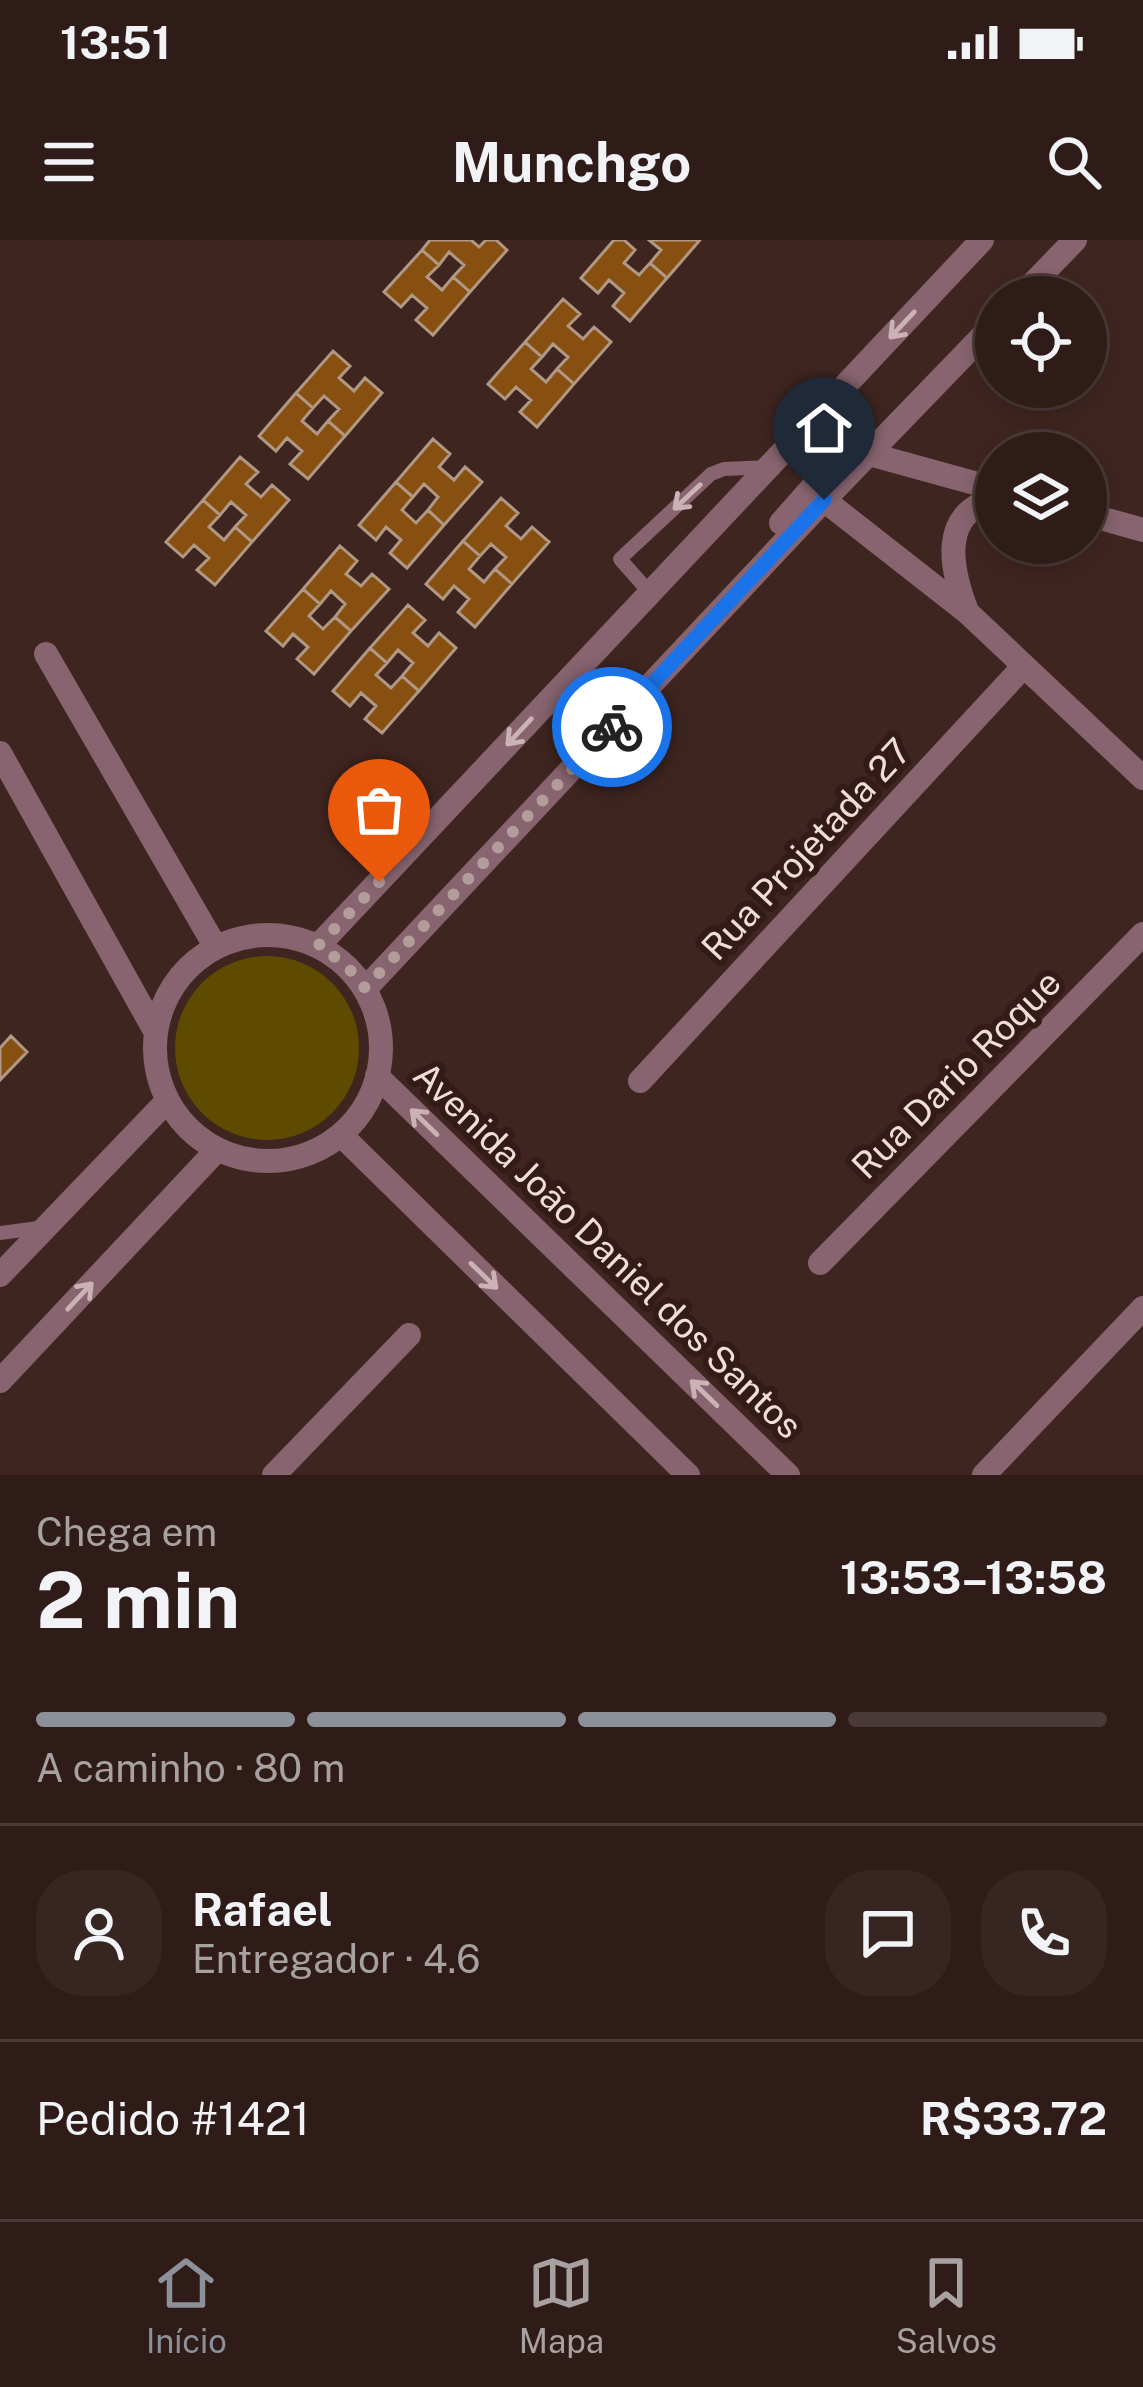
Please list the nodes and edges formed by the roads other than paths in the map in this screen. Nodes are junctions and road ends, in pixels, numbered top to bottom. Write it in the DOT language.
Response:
graph roads {
  1 [pos="982,240"];
  2 [pos="1076,240"];
  3 [pos="1041,276"];
  4 [pos="975,344"];
  5 [pos="816,416"];
  6 [pos="869,454"];
  7 [pos="768,467"];
  8 [pos="975,483"];
  9 [pos="824,500"];
  10 [pos="975,508"];
  11 [pos="1107,520"];
  12 [pos="1143,530"];
  13 [pos="748,582"];
  14 [pos="650,593"];
  15 [pos="967,612"];
  16 [pos="46,654"];
  17 [pos="1024,666"];
  18 [pos="0,753"];
  19 [pos="1143,778"];
  20 [pos="1143,934"];
  21 [pos="215,946"];
  22 [pos="318,946"];
  23 [pos="365,988"];
  24 [pos="155,1031"];
  25 [pos="377,1076"];
  26 [pos="640,1081"];
  27 [pos="167,1101"];
  28 [pos="340,1136"];
  29 [pos="217,1150"];
  30 [pos="46,1227"];
  31 [pos="0,1233"];
  32 [pos="820,1263"];
  33 [pos="0,1275"];
  34 [pos="1143,1309"];
  35 [pos="410,1335"];
  36 [pos="0,1381"];
  37 [pos="287,1471"];
  38 [pos="688,1475"];
  39 [pos="788,1475"];
  40 [pos="984,1475"];
  1 -- 5 [label="street, one-way"];
  2 -- 3 [label="street"];
  4 -- 6 [label="street"];
  5 -- 6 [label="street"];
  5 -- 7 [label="street"];
  5 -- 13 [label="street"];
  6 -- 8 [label="street"];
  6 -- 9 [label="street"];
  7 -- 14 [label="street"];
  7 -- 14 [label="lane, one-way"];
  9 -- 13 [label="street"];
  9 -- 15 [label="street"];
  10 -- 15 [label="street"];
  11 -- 12 [label="street"];
  13 -- 23 [label="street"];
  14 -- 22 [label="street, one-way"];
  15 -- 17 [label="street"];
  16 -- 21 [label="street"];
  17 -- 19 [label="street"];
  17 -- 26 [label="street, Rua Projetada 27"];
  18 -- 24 [label="street"];
  20 -- 32 [label="street, Rua Dario Roque"];
  21 -- 22 [label="street"];
  21 -- 24 [label="street"];
  22 -- 23 [label="street"];
  23 -- 25 [label="street"];
  24 -- 27 [label="street"];
  25 -- 28 [label="street"];
  39 -- 25 [label="street, Avenida João Daniel dos Santos, one-way"];
  27 -- 29 [label="street"];
  27 -- 30 [label="street"];
  28 -- 29 [label="street"];
  28 -- 38 [label="street, one-way"];
  36 -- 29 [label="street, one-way"];
  30 -- 31 [label="lane"];
  30 -- 33 [label="street"];
  34 -- 40 [label="street"];
  35 -- 37 [label="street"];
}
